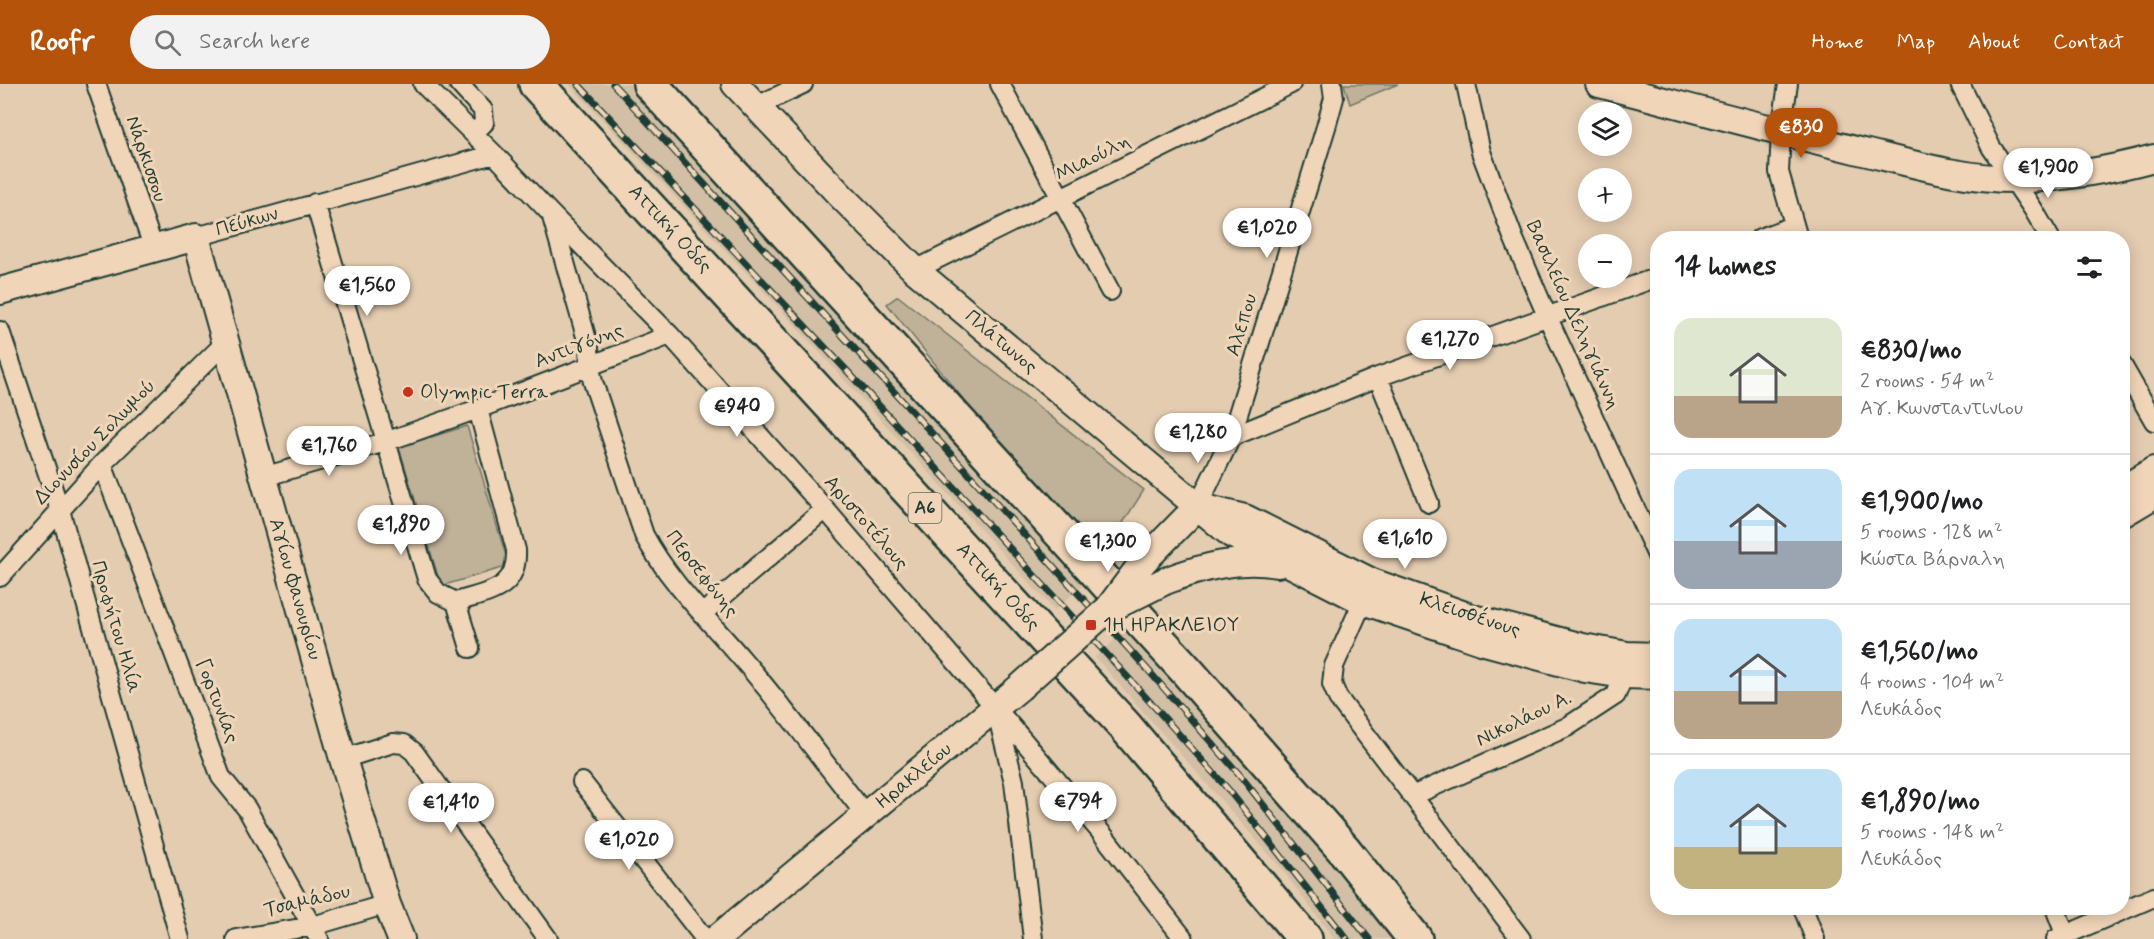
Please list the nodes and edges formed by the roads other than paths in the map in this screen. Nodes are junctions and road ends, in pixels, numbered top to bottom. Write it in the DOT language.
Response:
graph roads {
  1 [pos="96,84"];
  2 [pos="423,84"];
  3 [pos="459,84"];
  4 [pos="536,84"];
  5 [pos="650,84"];
  6 [pos="735,84"];
  7 [pos="803,84"];
  8 [pos="1000,84"];
  9 [pos="1291,84"];
  10 [pos="1332,84"];
  11 [pos="1466,84"];
  12 [pos="1599,84"];
  13 [pos="1788,84"];
  14 [pos="1960,84"];
  15 [pos="756,106"];
  16 [pos="1781,132"];
  17 [pos="474,133"];
  18 [pos="494,154"];
  19 [pos="2154,158"];
  20 [pos="2013,179"];
  21 [pos="1061,199"];
  22 [pos="315,203"];
  23 [pos="552,215"];
  24 [pos="1795,231"];
  25 [pos="2046,231"];
  26 [pos="196,237"];
  27 [pos="154,249"];
  28 [pos="915,270"];
  29 [pos="1650,281"];
  30 [pos="0,291"];
  31 [pos="1110,291"];
  32 [pos="1548,318"];
  33 [pos="0,331"];
  34 [pos="670,335"];
  35 [pos="226,342"];
  36 [pos="590,367"];
  37 [pos="1378,377"];
  38 [pos="2130,379"];
  39 [pos="478,409"];
  40 [pos="2154,421"];
  41 [pos="1231,437"];
  42 [pos="385,442"];
  43 [pos="102,464"];
  44 [pos="2154,471"];
  45 [pos="263,477"];
  46 [pos="2130,485"];
  47 [pos="2154,495"];
  48 [pos="1430,503"];
  49 [pos="1198,506"];
  50 [pos="825,509"];
  51 [pos="2130,509"];
  52 [pos="60,510"];
  53 [pos="1650,541"];
  54 [pos="1294,566"];
  55 [pos="0,577"];
  56 [pos="1363,601"];
  57 [pos="456,602"];
  58 [pos="1108,609"];
  59 [pos="702,614"];
  60 [pos="470,648"];
  61 [pos="1650,658"];
  62 [pos="1626,665"];
  63 [pos="1650,673"];
  64 [pos="996,708"];
  65 [pos="343,759"];
  66 [pos="582,782"];
  67 [pos="1412,796"];
  68 [pos="866,815"];
  69 [pos="2154,897"];
  70 [pos="387,904"];
  71 [pos="2130,908"];
  72 [pos="1806,915"];
  73 [pos="2057,915"];
  74 [pos="2114,915"];
  75 [pos="316,932"];
  76 [pos="2063,938"];
  77 [pos="180,939"];
  78 [pos="236,939"];
  79 [pos="401,939"];
  80 [pos="548,939"];
  81 [pos="705,939"];
  82 [pos="716,939"];
  83 [pos="1033,939"];
  84 [pos="1184,939"];
  85 [pos="1305,939"];
  86 [pos="1415,939"];
  87 [pos="1521,939"];
  88 [pos="1815,939"];
  1 -- 27 [label="street, Νάρκισσου"];
  2 -- 17 [label="street, Αριστοτέλους"];
  3 -- 17 [label="street"];
  4 -- 85 [label="highway, Αττική Οδός / Α6"];
  5 -- 86 [label="highway"];
  6 -- 15 [label="street, Πλάτωνος"];
  7 -- 15 [label="street"];
  8 -- 21 [label="street"];
  9 -- 21 [label="street, Μιαούλη"];
  10 -- 41 [label="street, Αλεπου"];
  11 -- 32 [label="street, Βασιλείου Δεληγιάννη"];
  12 -- 16 [label="street"];
  13 -- 16 [label="street"];
  14 -- 20 [label="street"];
  15 -- 28 [label="street, Πλάτωνος"];
  16 -- 20 [label="street"];
  16 -- 24 [label="street"];
  17 -- 18 [label="street, Αριστοτέλους"];
  18 -- 22 [label="street, Πεύκων"];
  18 -- 23 [label="street, Αριστοτέλους"];
  19 -- 20 [label="street"];
  20 -- 25 [label="street"];
  21 -- 28 [label="street, Μιαούλη"];
  21 -- 31 [label="street"];
  22 -- 26 [label="street, Πεύκων"];
  22 -- 42 [label="street"];
  23 -- 34 [label="street, Αριστοτέλους"];
  23 -- 36 [label="street, Περσεφόνης"];
  26 -- 27 [label="street, Πεύκων"];
  26 -- 35 [label="street, Αγίου Φανουρίου"];
  27 -- 30 [label="street, Πεύκων"];
  28 -- 49 [label="street, Πλάτωνος"];
  29 -- 32 [label="street"];
  32 -- 37 [label="street"];
  32 -- 53 [label="street, Βασιλείου Δεληγιάννη"];
  33 -- 52 [label="street, Προφήτου Ηλία"];
  34 -- 36 [label="street, Αντιγόνης"];
  34 -- 50 [label="street, Αριστοτέλους"];
  35 -- 43 [label="street, Διονυσίου Σολωμού"];
  35 -- 45 [label="street, Αγίου Φανουρίου"];
  36 -- 39 [label="street, Αντιγόνης"];
  36 -- 59 [label="street, Περσεφόνης"];
  37 -- 41 [label="street"];
  37 -- 48 [label="street"];
  38 -- 40 [label="street"];
  39 -- 42 [label="street, Αντιγόνης"];
  39 -- 57 [label="street"];
  41 -- 49 [label="street, Αλεπου"];
  42 -- 45 [label="street, Αντιγόνης"];
  42 -- 57 [label="street"];
  43 -- 52 [label="street, Διονυσίου Σολωμού"];
  43 -- 75 [label="street, Γορτυνίας"];
  44 -- 46 [label="street"];
  45 -- 65 [label="street, Αγίου Φανουρίου"];
  47 -- 51 [label="street"];
  49 -- 54 [label="street, Πλάτωνος"];
  49 -- 58 [label="street, Ηρακλείου, bridge"];
  49 -- 62 [label="street, Κλεισθένους"];
  50 -- 59 [label="street"];
  50 -- 64 [label="street, Αριστοτέλους"];
  52 -- 55 [label="street, Διονυσίου Σολωμού"];
  52 -- 77 [label="street, Προφήτου Ηλία"];
  54 -- 56 [label="street, Κλεισθένους"];
  54 -- 58 [label="street, Ηρακλείου, bridge"];
  56 -- 62 [label="street, Κλεισθένους"];
  56 -- 67 [label="street"];
  57 -- 60 [label="street"];
  58 -- 64 [label="street, Ηρακλείου, bridge"];
  59 -- 68 [label="street, Περσεφόνης"];
  61 -- 62 [label="street, Κλεισθένους"];
  62 -- 63 [label="street, Κλεισθένους"];
  62 -- 67 [label="street, Νικολάου Α."];
  64 -- 68 [label="street, Ηρακλείου"];
  64 -- 83 [label="street"];
  64 -- 84 [label="street, Αριστοτέλους"];
  65 -- 70 [label="street, Αγίου Φανουρίου"];
  65 -- 80 [label="street"];
  66 -- 81 [label="street"];
  67 -- 87 [label="street"];
  68 -- 82 [label="street, Ηρακλείου"];
  69 -- 71 [label="street"];
  70 -- 75 [label="street, Τσαμάδου"];
  70 -- 79 [label="street, Αγίου Φανουρίου"];
  72 -- 88 [label="street"];
  73 -- 76 [label="street"];
  74 -- 76 [label="street"];
  75 -- 78 [label="street, Τσαμάδου"];
}
